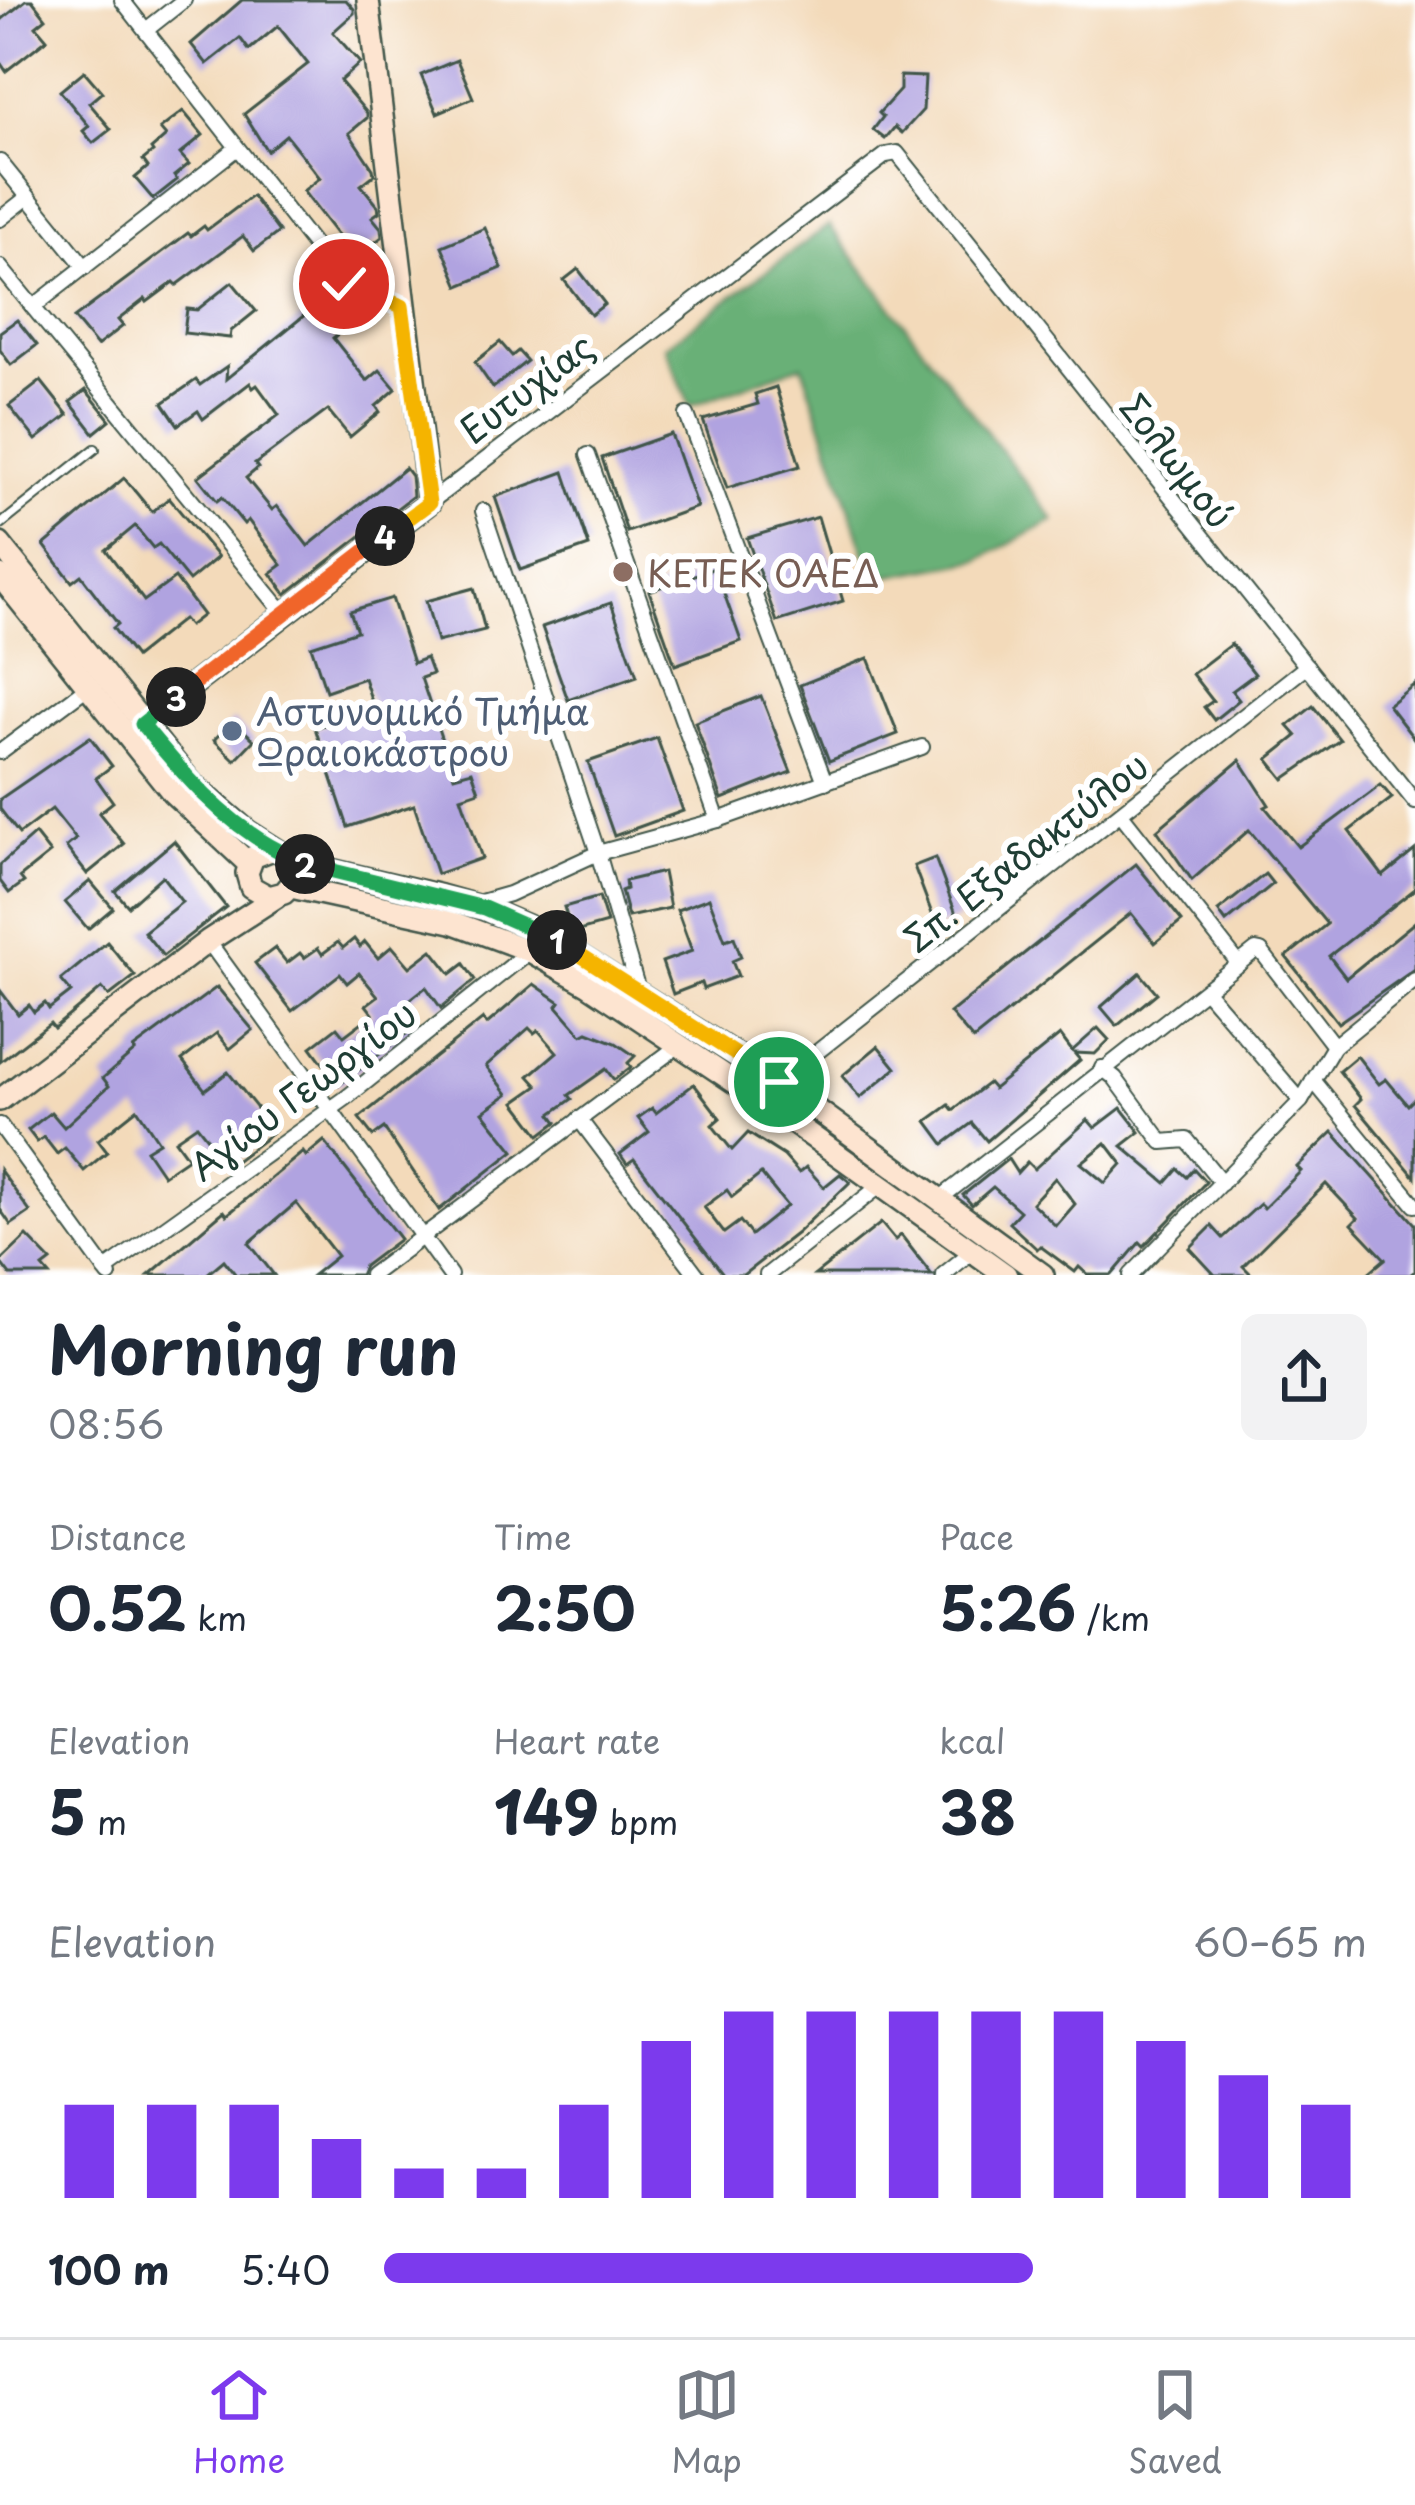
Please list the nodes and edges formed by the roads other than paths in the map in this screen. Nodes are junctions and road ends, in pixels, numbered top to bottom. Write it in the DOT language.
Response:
graph roads {
  1 [pos="122,0"];
  2 [pos="184,0"];
  3 [pos="368,0"];
  4 [pos="146,30"];
  5 [pos="238,148"];
  6 [pos="897,153"];
  7 [pos="0,161"];
  8 [pos="28,197"];
  9 [pos="0,219"];
  10 [pos="0,267"];
  11 [pos="85,267"];
  12 [pos="402,306"];
  13 [pos="33,308"];
  14 [pos="687,415"];
  15 [pos="95,449"];
  16 [pos="588,455"];
  17 [pos="429,503"];
  18 [pos="483,512"];
  19 [pos="0,525"];
  20 [pos="0,544"];
  21 [pos="0,577"];
  22 [pos="283,612"];
  23 [pos="1307,667"];
  24 [pos="88,686"];
  25 [pos="142,724"];
  26 [pos="922,747"];
  27 [pos="0,752"];
  28 [pos="825,782"];
  29 [pos="1415,802"];
  30 [pos="1121,814"];
  31 [pos="718,820"];
  32 [pos="598,853"];
  33 [pos="282,855"];
  34 [pos="250,876"];
  35 [pos="284,892"];
  36 [pos="473,905"];
  37 [pos="208,941"];
  38 [pos="530,951"];
  39 [pos="1239,964"];
  40 [pos="1415,980"];
  41 [pos="638,990"];
  42 [pos="1207,992"];
  43 [pos="678,1046"];
  44 [pos="1334,1046"];
  45 [pos="1102,1068"];
  46 [pos="1312,1080"];
  47 [pos="779,1082"];
  48 [pos="0,1100"];
  49 [pos="1301,1101"];
  50 [pos="329,1109"];
  51 [pos="578,1119"];
  52 [pos="0,1126"];
  53 [pos="1222,1183"];
  54 [pos="881,1185"];
  55 [pos="938,1200"];
  56 [pos="1415,1205"];
  57 [pos="421,1238"];
  58 [pos="974,1250"];
  59 [pos="107,1272"];
  60 [pos="371,1275"];
  61 [pos="450,1275"];
  62 [pos="697,1275"];
  63 [pos="767,1275"];
  64 [pos="943,1275"];
  65 [pos="1006,1275"];
  66 [pos="1043,1275"];
  67 [pos="1131,1275"];
  1 -- 4 [label="street"];
  2 -- 4 [label="street"];
  3 -- 12 [label="main road"];
  4 -- 5 [label="street"];
  5 -- 11 [label="street"];
  5 -- 12 [label="street"];
  6 -- 17 [label="street, Ευτυχίας"];
  6 -- 23 [label="street, Σολωμού"];
  7 -- 8 [label="street"];
  8 -- 9 [label="street"];
  8 -- 11 [label="street"];
  10 -- 13 [label="street"];
  11 -- 13 [label="street"];
  12 -- 17 [label="main road"];
  13 -- 22 [label="street"];
  14 -- 28 [label="street"];
  15 -- 19 [label="lane"];
  16 -- 31 [label="street"];
  17 -- 22 [label="main road, Ευτυχίας"];
  18 -- 32 [label="street"];
  20 -- 25 [label="main road"];
  21 -- 24 [label="main road"];
  22 -- 25 [label="main road, Ευτυχίας"];
  23 -- 29 [label="street, Σολωμού"];
  23 -- 30 [label="street, Σπ. Εξαδακτύλου"];
  24 -- 27 [label="street"];
  24 -- 34 [label="main road"];
  25 -- 33 [label="main road"];
  26 -- 28 [label="street"];
  28 -- 31 [label="street"];
  30 -- 39 [label="street"];
  30 -- 47 [label="street, Σπ. Εξαδακτύλου"];
  31 -- 32 [label="street"];
  32 -- 36 [label="street"];
  32 -- 41 [label="street"];
  33 -- 34 [label="main road"];
  33 -- 35 [label="main road"];
  33 -- 36 [label="main road"];
  34 -- 35 [label="main road"];
  34 -- 37 [label="main road"];
  35 -- 37 [label="main road"];
  35 -- 38 [label="main road"];
  36 -- 41 [label="main road"];
  37 -- 48 [label="main road"];
  37 -- 50 [label="street"];
  38 -- 43 [label="main road"];
  38 -- 50 [label="street, Αγίου Γεωργίου"];
  39 -- 42 [label="street"];
  39 -- 44 [label="street"];
  40 -- 44 [label="street"];
  41 -- 47 [label="main road"];
  42 -- 45 [label="street"];
  42 -- 49 [label="street"];
  43 -- 51 [label="street"];
  43 -- 54 [label="main road"];
  44 -- 46 [label="street"];
  45 -- 53 [label="street"];
  45 -- 55 [label="street"];
  46 -- 49 [label="street"];
  46 -- 56 [label="street"];
  47 -- 55 [label="main road"];
  49 -- 53 [label="street"];
  50 -- 57 [label="street"];
  50 -- 59 [label="street, Αγίου Γεωργίου"];
  51 -- 57 [label="street"];
  51 -- 62 [label="street"];
  52 -- 59 [label="street"];
  53 -- 67 [label="street"];
  54 -- 58 [label="main road"];
  54 -- 63 [label="street"];
  55 -- 66 [label="main road"];
  57 -- 60 [label="street"];
  57 -- 61 [label="street"];
  58 -- 64 [label="street"];
  58 -- 65 [label="main road"];
}
